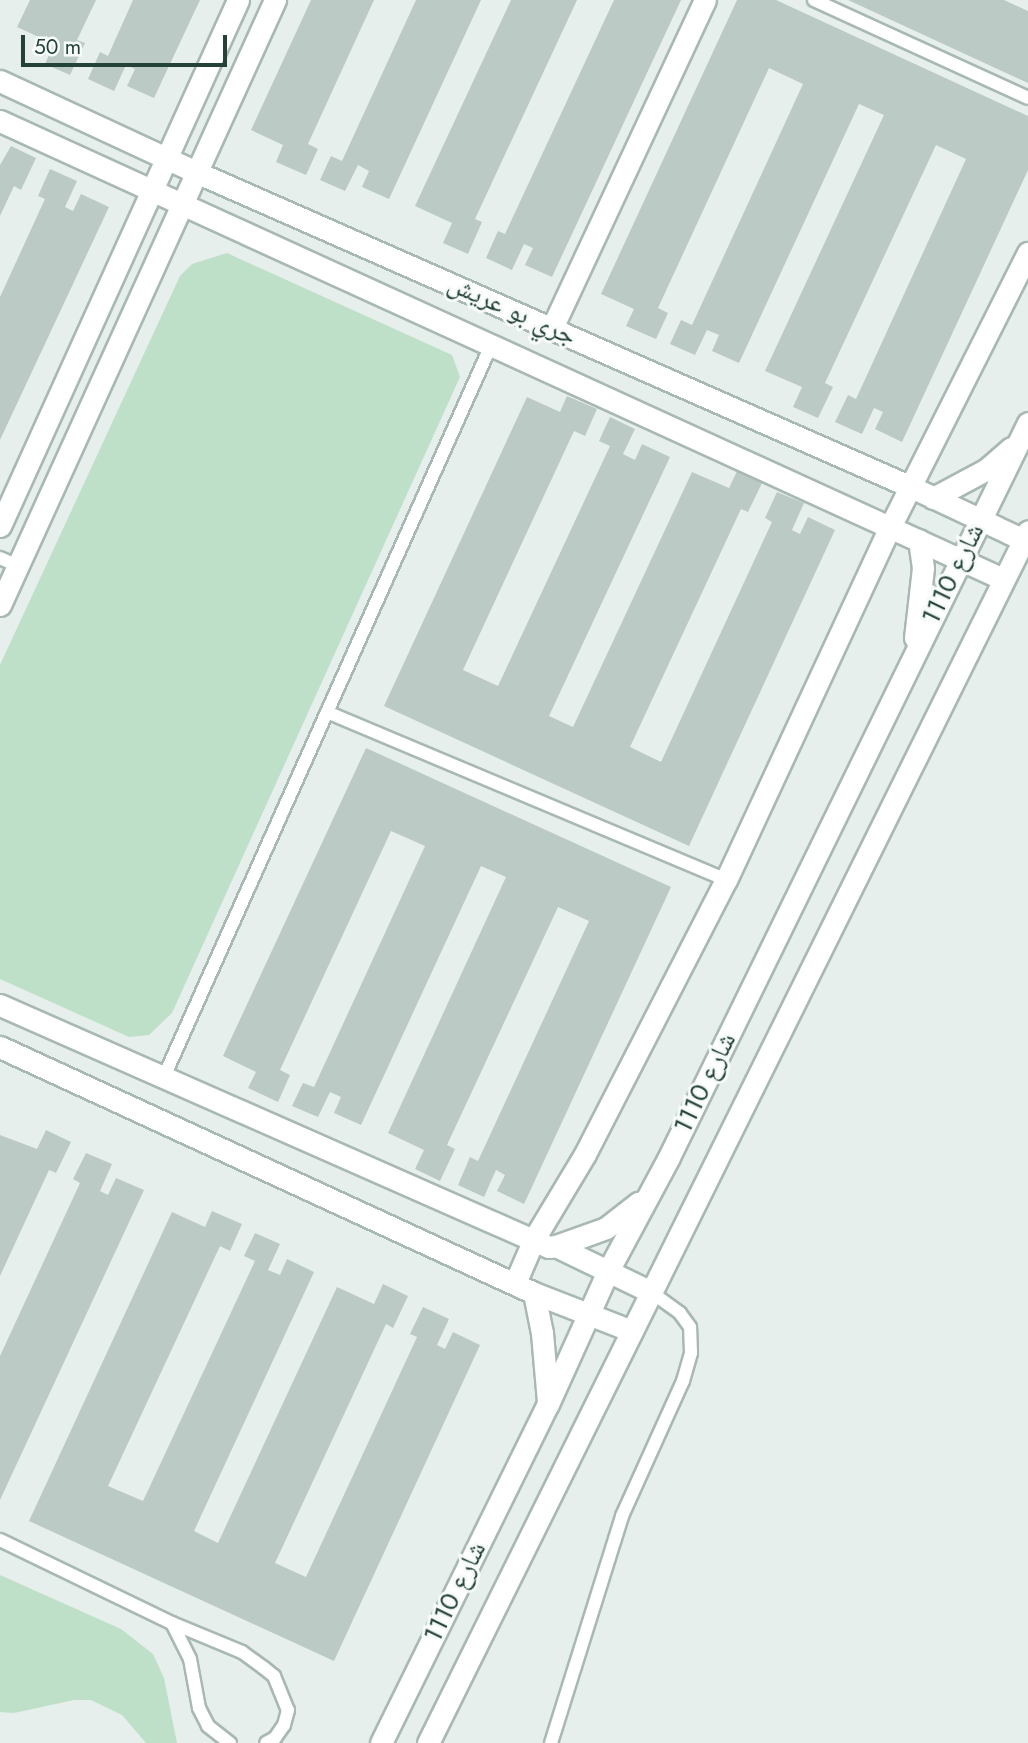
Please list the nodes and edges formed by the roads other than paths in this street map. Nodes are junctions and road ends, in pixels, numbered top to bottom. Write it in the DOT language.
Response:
graph roads {
  1 [pos="238,0"];
  2 [pos="275,0"];
  3 [pos="705,0"];
  4 [pos="814,0"];
  5 [pos="0,80"];
  6 [pos="1028,98"];
  7 [pos="0,121"];
  8 [pos="167,157"];
  9 [pos="196,172"];
  10 [pos="151,190"];
  11 [pos="182,204"];
  12 [pos="1028,253"];
  13 [pos="552,328"];
  14 [pos="492,344"];
  15 [pos="1024,431"];
  16 [pos="909,486"];
  17 [pos="933,498"];
  18 [pos="979,520"];
  19 [pos="0,526"];
  20 [pos="890,527"];
  21 [pos="1026,535"];
  22 [pos="919,540"];
  23 [pos="960,560"];
  24 [pos="9,562"];
  25 [pos="1003,579"];
  26 [pos="0,605"];
  27 [pos="909,664"];
  28 [pos="327,712"];
  29 [pos="726,880"];
  30 [pos="0,1005"];
  31 [pos="0,1047"];
  32 [pos="163,1079"];
  33 [pos="647,1194"];
  34 [pos="534,1239"];
  35 [pos="556,1246"];
  36 [pos="608,1272"];
  37 [pos="515,1283"];
  38 [pos="651,1292"];
  39 [pos="534,1293"];
  40 [pos="590,1312"];
  41 [pos="632,1331"];
  42 [pos="548,1404"];
  43 [pos="0,1540"];
  44 [pos="172,1623"];
  45 [pos="230,1743"];
  46 [pos="266,1743"];
  47 [pos="381,1743"];
  48 [pos="428,1743"];
  49 [pos="551,1743"];
  1 -- 8 [label="street"];
  2 -- 9 [label="street"];
  3 -- 13 [label="street"];
  4 -- 6 [label="lane"];
  5 -- 8 [label="street, جري بو عريش"];
  7 -- 10 [label="street, جري بو عريش"];
  8 -- 9 [label="street, جري بو عريش"];
  8 -- 10 [label="street"];
  9 -- 11 [label="street"];
  9 -- 13 [label="street, جري بو عريش"];
  10 -- 11 [label="street, جري بو عريش"];
  10 -- 19 [label="street"];
  11 -- 14 [label="street, جري بو عريش"];
  11 -- 24 [label="street"];
  12 -- 16 [label="street"];
  13 -- 16 [label="street, جري بو عريش"];
  14 -- 20 [label="street, جري بو عريش"];
  14 -- 28 [label="lane"];
  15 -- 17 [label="street"];
  15 -- 18 [label="street, شارع 1110"];
  16 -- 17 [label="street, جري بو عريش"];
  16 -- 20 [label="street"];
  17 -- 18 [label="street, جري بو عريش"];
  18 -- 21 [label="street, جري بو عريش"];
  18 -- 23 [label="street, شارع 1110"];
  20 -- 22 [label="street, جري بو عريش"];
  20 -- 29 [label="street"];
  21 -- 25 [label="street, شارع 1110"];
  22 -- 23 [label="street, جري بو عريش"];
  22 -- 27 [label="street"];
  23 -- 25 [label="street, جري بو عريش"];
  23 -- 27 [label="street, شارع 1110"];
  24 -- 26 [label="street"];
  25 -- 38 [label="street, شارع 1110"];
  27 -- 33 [label="street, شارع 1110"];
  28 -- 29 [label="lane"];
  28 -- 32 [label="lane"];
  29 -- 34 [label="street"];
  30 -- 32 [label="street"];
  31 -- 37 [label="street"];
  32 -- 34 [label="street"];
  33 -- 35 [label="street"];
  33 -- 36 [label="street, شارع 1110"];
  34 -- 35 [label="street"];
  34 -- 37 [label="street"];
  35 -- 36 [label="street"];
  36 -- 38 [label="street"];
  36 -- 40 [label="street, شارع 1110"];
  37 -- 39 [label="street"];
  38 -- 41 [label="street, شارع 1110"];
  38 -- 49 [label="lane"];
  39 -- 40 [label="street"];
  39 -- 42 [label="street"];
  40 -- 41 [label="street"];
  40 -- 42 [label="street, شارع 1110"];
  41 -- 48 [label="street, شارع 1110"];
  42 -- 47 [label="street, شارع 1110"];
  43 -- 44 [label="lane"];
  44 -- 45 [label="lane"];
  44 -- 46 [label="lane"];
}
